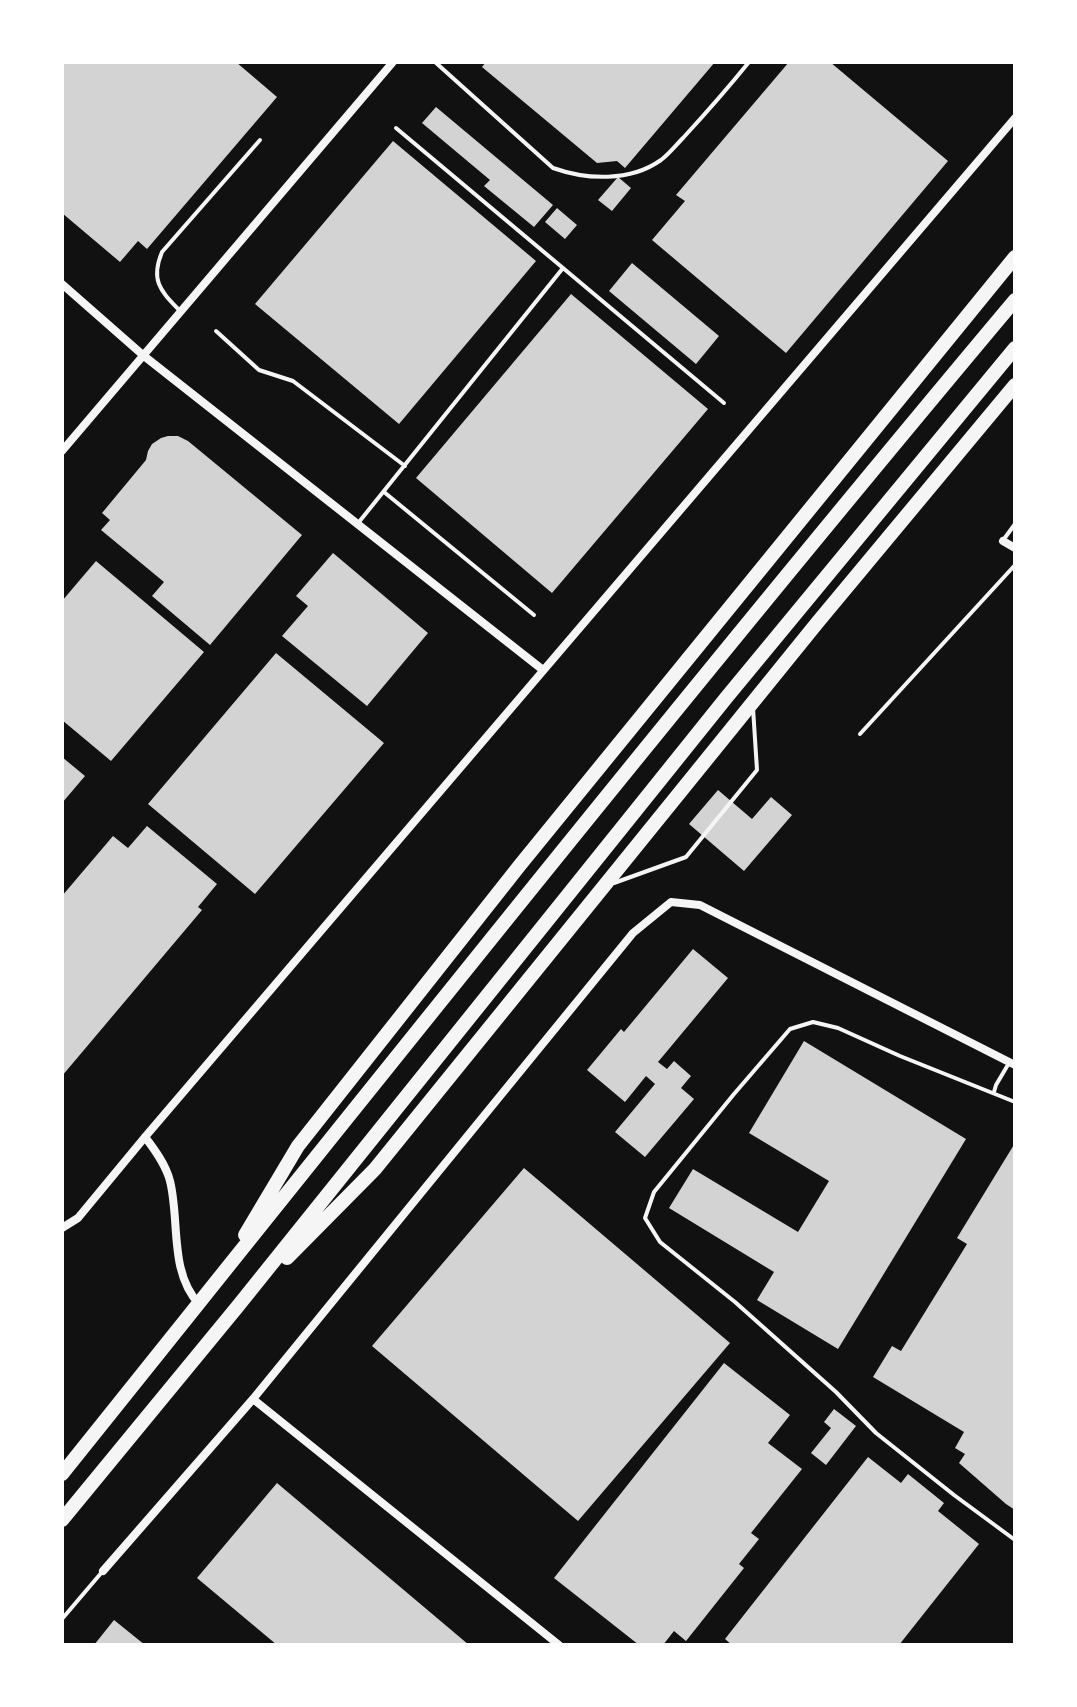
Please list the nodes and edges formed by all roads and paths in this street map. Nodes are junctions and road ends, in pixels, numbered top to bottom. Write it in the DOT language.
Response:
graph roads {
  1 [pos="393,62"];
  2 [pos="435,62"];
  3 [pos="749,62"];
  4 [pos="1015,118"];
  5 [pos="396,128"];
  6 [pos="260,140"];
  7 [pos="1015,257"];
  8 [pos="563,268"];
  9 [pos="62,284"];
  10 [pos="1015,300"];
  11 [pos="181,312"];
  12 [pos="216,331"];
  13 [pos="1015,348"];
  14 [pos="144,356"];
  15 [pos="1015,385"];
  16 [pos="724,403"];
  17 [pos="62,451"];
  18 [pos="405,466"];
  19 [pos="384,492"];
  20 [pos="358,524"];
  21 [pos="1015,524"];
  22 [pos="1003,541"];
  23 [pos="1015,548"];
  24 [pos="1015,565"];
  25 [pos="534,615"];
  26 [pos="543,670"];
  27 [pos="753,703"];
  28 [pos="860,734"];
  29 [pos="604,886"];
  30 [pos="1012,1063"];
  31 [pos="994,1092"];
  32 [pos="1015,1102"];
  33 [pos="145,1137"];
  34 [pos="62,1228"];
  35 [pos="216,1283"];
  36 [pos="199,1304"];
  37 [pos="238,1306"];
  38 [pos="253,1399"];
  39 [pos="62,1474"];
  40 [pos="62,1520"];
  41 [pos="1015,1540"];
  42 [pos="103,1571"];
  43 [pos="62,1619"];
  44 [pos="559,1645"];
  1 -- 11 [label="street"];
  2 -- 3 [label="lane"];
  4 -- 26 [label="street"];
  5 -- 8 [label="lane"];
  6 -- 11 [label="lane"];
  7 -- 35 [label="highway"];
  8 -- 16 [label="lane"];
  8 -- 18 [label="lane"];
  9 -- 14 [label="street"];
  10 -- 35 [label="highway"];
  11 -- 14 [label="street"];
  12 -- 18 [label="lane"];
  13 -- 37 [label="highway"];
  14 -- 17 [label="street"];
  14 -- 20 [label="street"];
  15 -- 27 [label="highway"];
  18 -- 19 [label="lane"];
  19 -- 20 [label="lane"];
  19 -- 25 [label="lane"];
  20 -- 26 [label="street"];
  21 -- 22 [label="lane"];
  22 -- 23 [label="street"];
  24 -- 28 [label="lane"];
  26 -- 33 [label="street"];
  27 -- 29 [label="highway"];
  27 -- 29 [label="lane"];
  29 -- 37 [label="highway"];
  30 -- 31 [label="lane"];
  30 -- 38 [label="street"];
  31 -- 32 [label="lane"];
  31 -- 41 [label="lane"];
  33 -- 34 [label="street"];
  33 -- 36 [label="street"];
  35 -- 36 [label="highway"];
  36 -- 39 [label="highway"];
  37 -- 40 [label="highway"];
  38 -- 42 [label="street"];
  38 -- 44 [label="street"];
  42 -- 43 [label="lane"];
}
